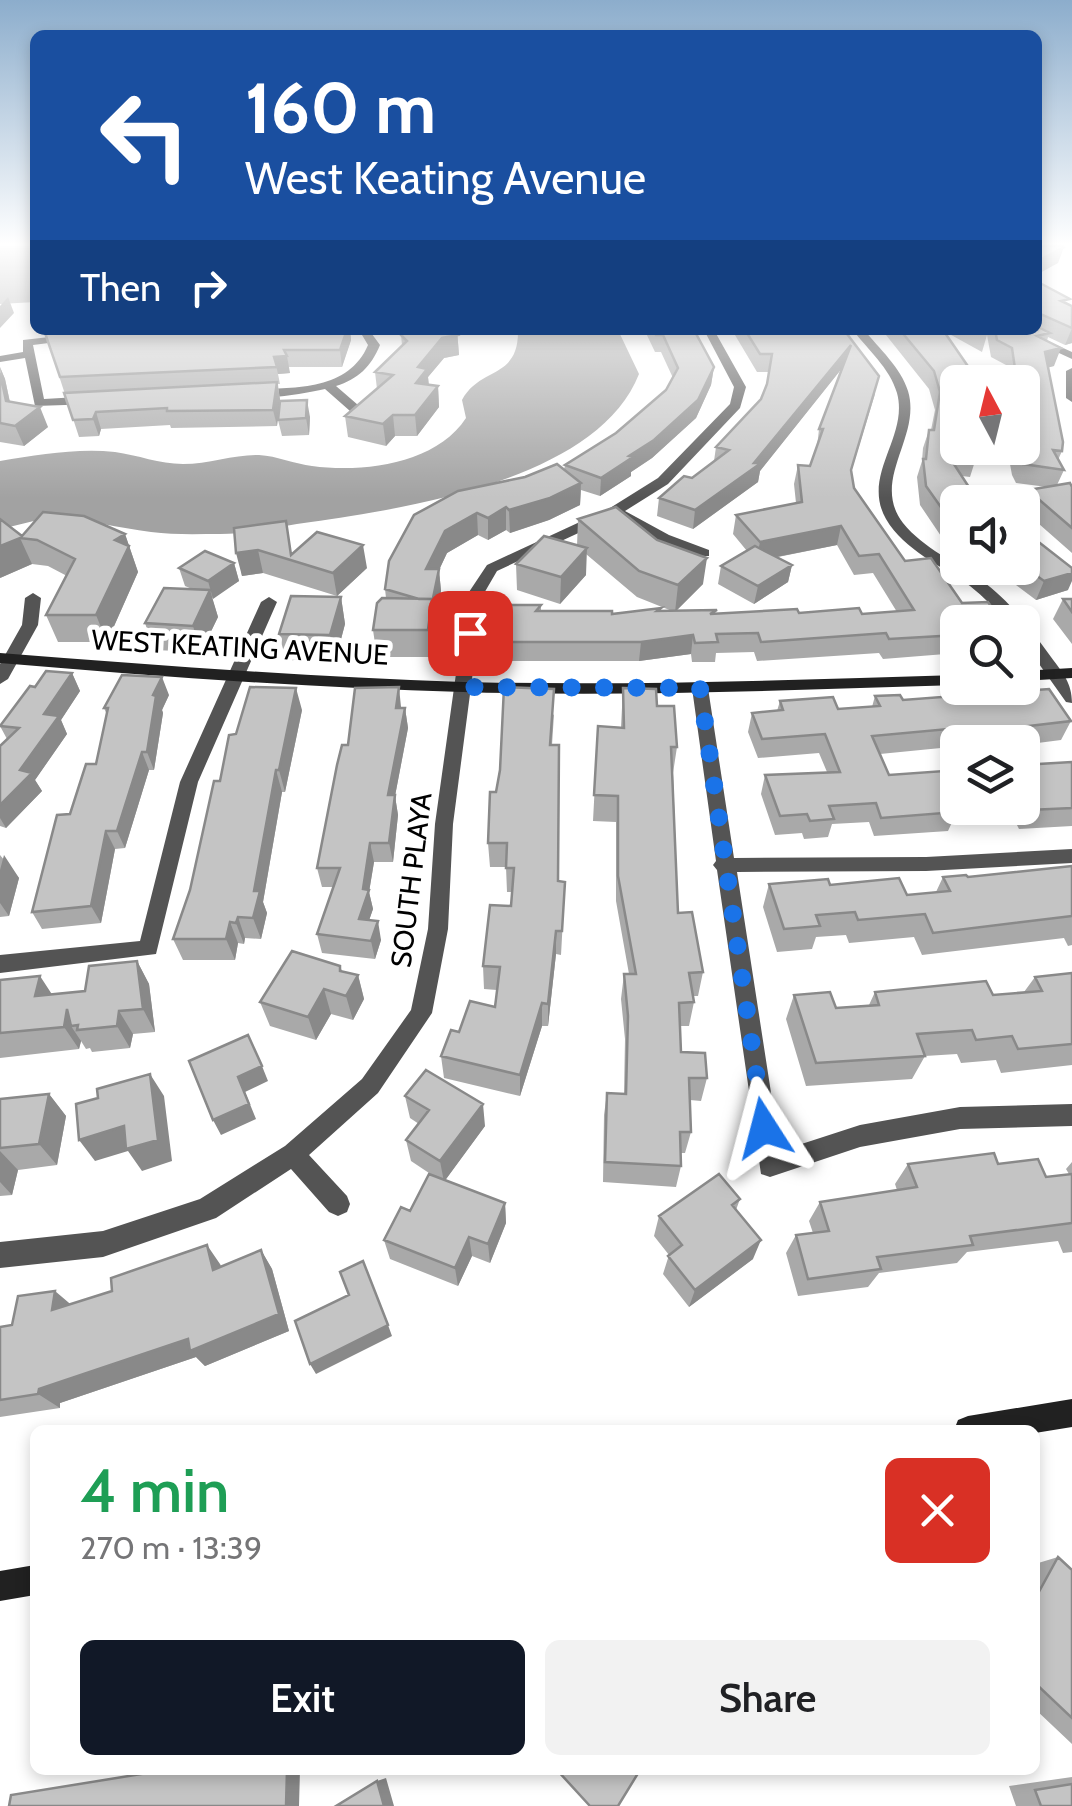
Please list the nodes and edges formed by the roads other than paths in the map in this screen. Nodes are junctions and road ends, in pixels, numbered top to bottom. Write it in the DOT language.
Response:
graph roads {
  1 [pos="367,335"];
  2 [pos="712,335"];
  3 [pos="862,335"];
  4 [pos="1025,335"];
  5 [pos="82,336"];
  6 [pos="30,354"];
  7 [pos="1072,356"];
  8 [pos="0,359"];
  9 [pos="1072,372"];
  10 [pos="326,384"];
  11 [pos="230,394"];
  12 [pos="1072,398"];
  13 [pos="116,400"];
  14 [pos="354,408"];
  15 [pos="615,511"];
  16 [pos="704,554"];
  17 [pos="33,598"];
  18 [pos="269,602"];
  19 [pos="999,605"];
  20 [pos="1040,647"];
  21 [pos="5,659"];
  22 [pos="1064,674"];
  23 [pos="235,677"];
  24 [pos="0,679"];
  25 [pos="940,681"];
  26 [pos="464,687"];
  27 [pos="700,688"];
  28 [pos="1072,698"];
  29 [pos="1072,856"];
  30 [pos="723,865"];
  31 [pos="0,964"];
  32 [pos="1072,1115"];
  33 [pos="293,1154"];
  34 [pos="338,1204"];
  35 [pos="0,1255"];
  36 [pos="1072,1413"];
  37 [pos="999,1425"];
  38 [pos="30,1581"];
  39 [pos="0,1586"];
  1 -- 10 [label="street"];
  2 -- 15 [label="street, SOUTH PLAYA"];
  3 -- 19 [label="street"];
  4 -- 7 [label="street"];
  5 -- 6 [label="street"];
  6 -- 8 [label="street"];
  6 -- 13 [label="street"];
  9 -- 12 [label="street"];
  10 -- 11 [label="street"];
  10 -- 14 [label="street"];
  15 -- 16 [label="street"];
  15 -- 26 [label="street, SOUTH PLAYA"];
  17 -- 21 [label="street"];
  18 -- 23 [label="street"];
  20 -- 22 [label="street"];
  21 -- 23 [label="street, WEST KEATING AVENUE"];
  21 -- 24 [label="street"];
  22 -- 28 [label="street"];
  23 -- 26 [label="street, WEST KEATING AVENUE"];
  23 -- 31 [label="street"];
  25 -- 27 [label="street, WEST KEATING AVENUE"];
  26 -- 27 [label="street, WEST KEATING AVENUE"];
  26 -- 33 [label="street, SOUTH PLAYA"];
  27 -- 30 [label="street"];
  29 -- 30 [label="street"];
  30 -- 32 [label="street"];
  33 -- 34 [label="street"];
  33 -- 35 [label="street, SOUTH PLAYA"];
  36 -- 37 [label="street"];
  38 -- 39 [label="street"];
}
